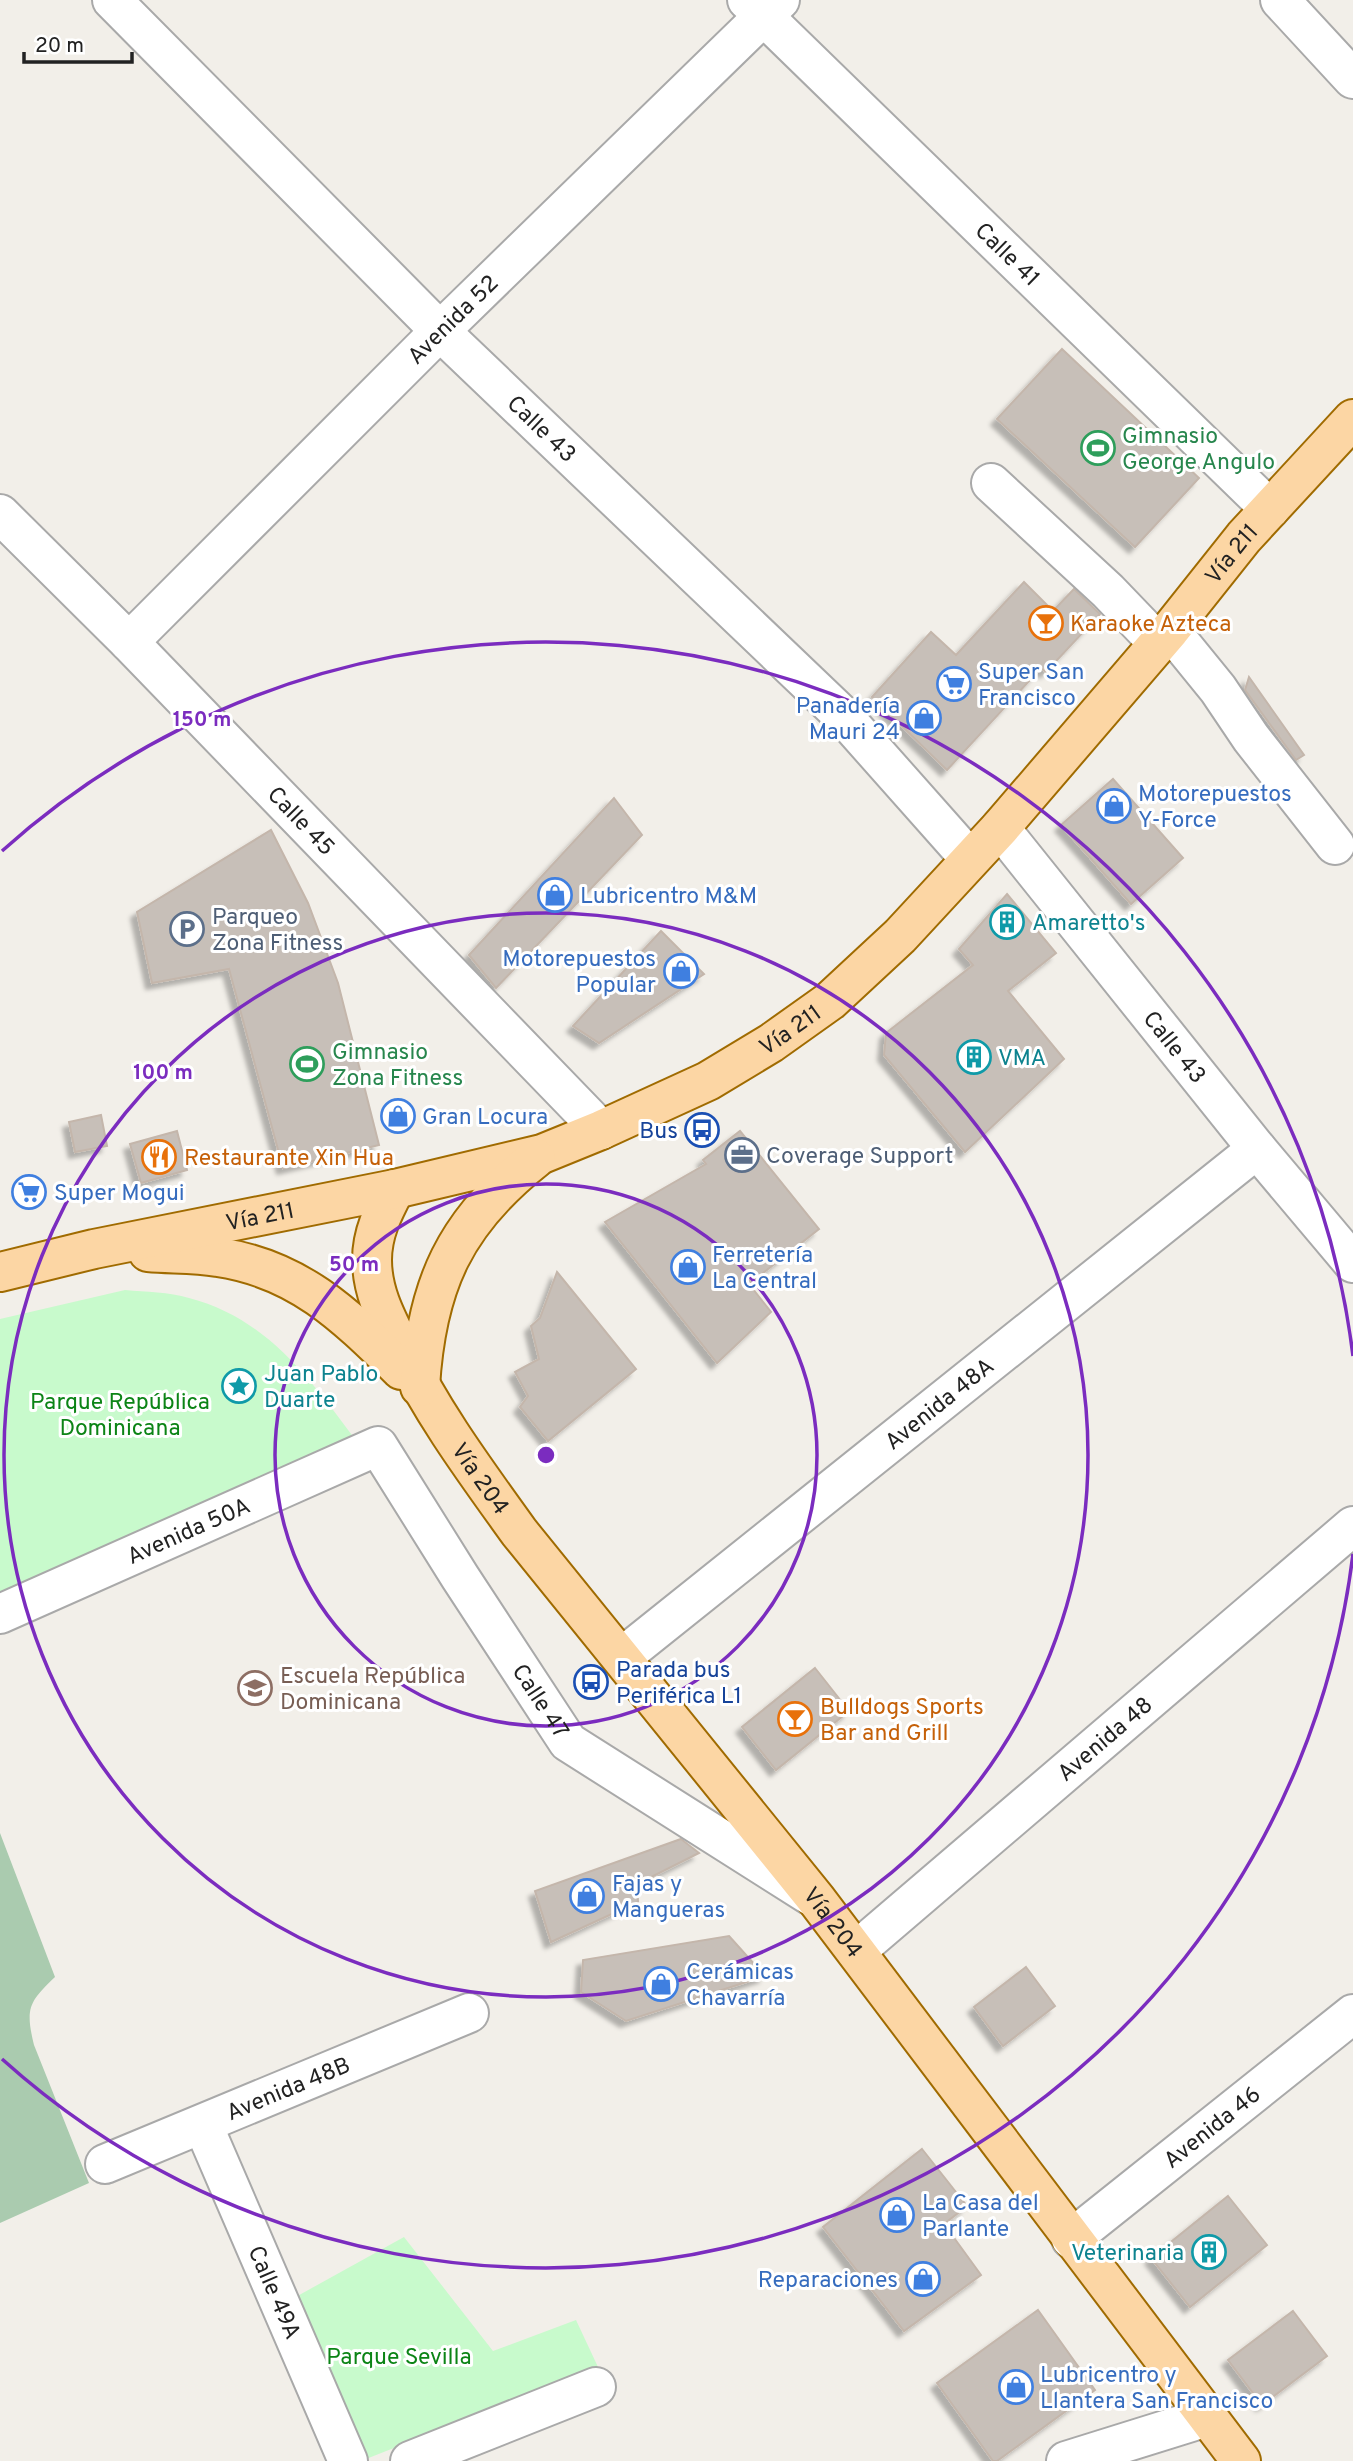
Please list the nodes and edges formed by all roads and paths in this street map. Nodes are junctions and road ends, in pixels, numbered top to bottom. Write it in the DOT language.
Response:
graph roads {
  1 [pos="112,0"];
  2 [pos="1280,0"];
  3 [pos="763,6"];
  4 [pos="1353,79"];
  5 [pos="440,331"];
  6 [pos="1353,419"];
  7 [pos="991,483"];
  8 [pos="1270,509"];
  9 [pos="0,513"];
  10 [pos="1164,636"];
  11 [pos="129,642"];
  12 [pos="1000,828"];
  13 [pos="1335,845"];
  14 [pos="970,859"];
  15 [pos="601,1130"];
  16 [pos="1257,1149"];
  17 [pos="542,1154"];
  18 [pos="395,1189"];
  19 [pos="94,1249"];
  20 [pos="1353,1263"];
  21 [pos="0,1272"];
  22 [pos="420,1387"];
  23 [pos="378,1446"];
  24 [pos="1353,1526"];
  25 [pos="0,1614"];
  26 [pos="622,1657"];
  27 [pos="816,1899"];
  28 [pos="856,1951"];
  29 [pos="468,2013"];
  30 [pos="1353,2014"];
  31 [pos="203,2124"];
  32 [pos="105,2164"];
  33 [pos="1071,2239"];
  34 [pos="596,2387"];
  35 [pos="1207,2417"];
  36 [pos="348,2461"];
  37 [pos="410,2461"];
  38 [pos="1066,2461"];
  39 [pos="1241,2461"];
  1 -- 5 [label="street, Calle 43"];
  2 -- 4 [label="street"];
  3 -- 5 [label="street, Avenida 52"];
  3 -- 8 [label="street, Calle 41"];
  5 -- 11 [label="street, Avenida 52"];
  5 -- 14 [label="street, Calle 43"];
  6 -- 8 [label="main road, Vía 211"];
  7 -- 10 [label="street"];
  8 -- 10 [label="main road, Vía 211"];
  9 -- 11 [label="street, Calle 45"];
  10 -- 12 [label="main road, Vía 211"];
  10 -- 13 [label="street"];
  11 -- 15 [label="street, Calle 45"];
  12 -- 14 [label="main road, Vía 211"];
  12 -- 16 [label="street, Calle 43"];
  14 -- 15 [label="main road, Vía 211"];
  15 -- 17 [label="main road, Vía 211"];
  16 -- 20 [label="street, Calle 43"];
  16 -- 26 [label="street, Avenida 48A"];
  17 -- 18 [label="main road, Vía 211"];
  17 -- 22 [label="main road"];
  18 -- 19 [label="main road, Vía 211"];
  18 -- 22 [label="main road, Vía 204"];
  19 -- 21 [label="main road, Vía 211"];
  19 -- 22 [label="main road"];
  22 -- 26 [label="main road, Vía 204"];
  23 -- 25 [label="street, Avenida 50A"];
  23 -- 27 [label="street, Calle 47"];
  24 -- 28 [label="street, Avenida 48"];
  26 -- 27 [label="main road, Vía 204"];
  27 -- 28 [label="main road, Vía 204"];
  28 -- 33 [label="main road, Vía 204"];
  29 -- 31 [label="street, Avenida 48B"];
  30 -- 33 [label="street, Avenida 46"];
  31 -- 32 [label="street, Avenida 48B"];
  31 -- 36 [label="street, Calle 49A"];
  33 -- 35 [label="main road, Vía 204"];
  34 -- 37 [label="street"];
  35 -- 38 [label="street"];
  35 -- 39 [label="main road, Vía 204"];
}
